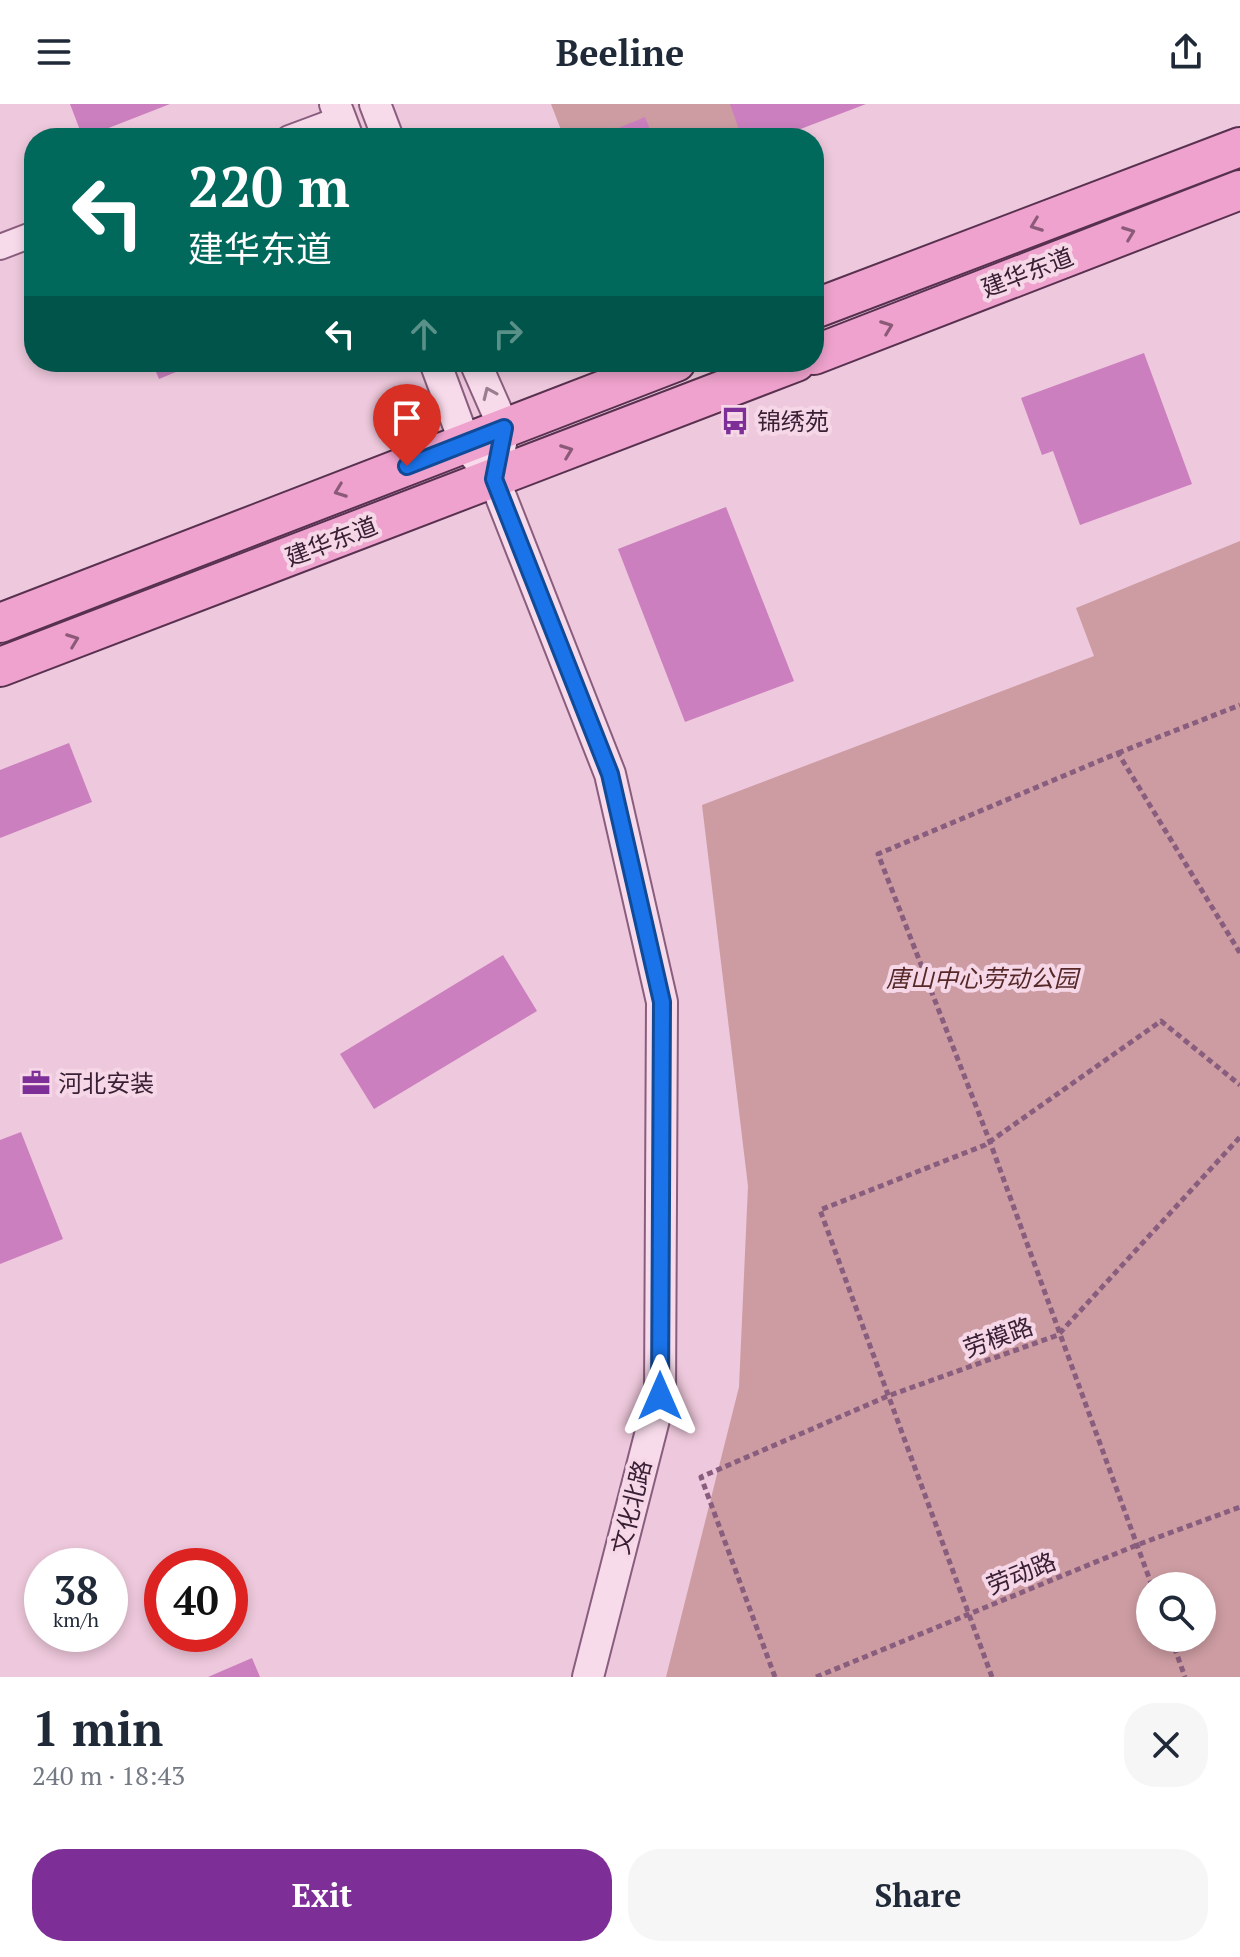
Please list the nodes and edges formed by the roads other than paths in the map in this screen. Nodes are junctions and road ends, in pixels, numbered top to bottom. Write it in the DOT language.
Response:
graph roads {
  1 [pos="375,104"];
  2 [pos="341,120"];
  3 [pos="318,128"];
  4 [pos="384,128"];
  5 [pos="1240,147"];
  6 [pos="1240,190"];
  7 [pos="24,238"];
  8 [pos="0,247"];
  9 [pos="824,305"];
  10 [pos="824,351"];
  11 [pos="439,372"];
  12 [pos="479,372"];
  13 [pos="650,372"];
  14 [pos="770,372"];
  15 [pos="504,428"];
  16 [pos="465,443"];
  17 [pos="494,479"];
  18 [pos="0,623"];
  19 [pos="0,667"];
  20 [pos="588,1677"];
  1 -- 4 [label="street"];
  2 -- 3 [label="street"];
  5 -- 9 [label="main road, 建华东道, one-way"];
  10 -- 6 [label="main road, 建华东道, one-way"];
  7 -- 8 [label="street"];
  11 -- 16 [label="street"];
  15 -- 12 [label="street, one-way"];
  13 -- 15 [label="main road, 建华东道"];
  17 -- 14 [label="main road, 建华东道, one-way"];
  15 -- 16 [label="main road, 建华东道"];
  15 -- 17 [label="street"];
  16 -- 17 [label="street, 文化北路"];
  16 -- 18 [label="main road, 建华东道, one-way"];
  19 -- 17 [label="main road, 建华东道, one-way"];
  17 -- 20 [label="street, 文化北路"];
}
